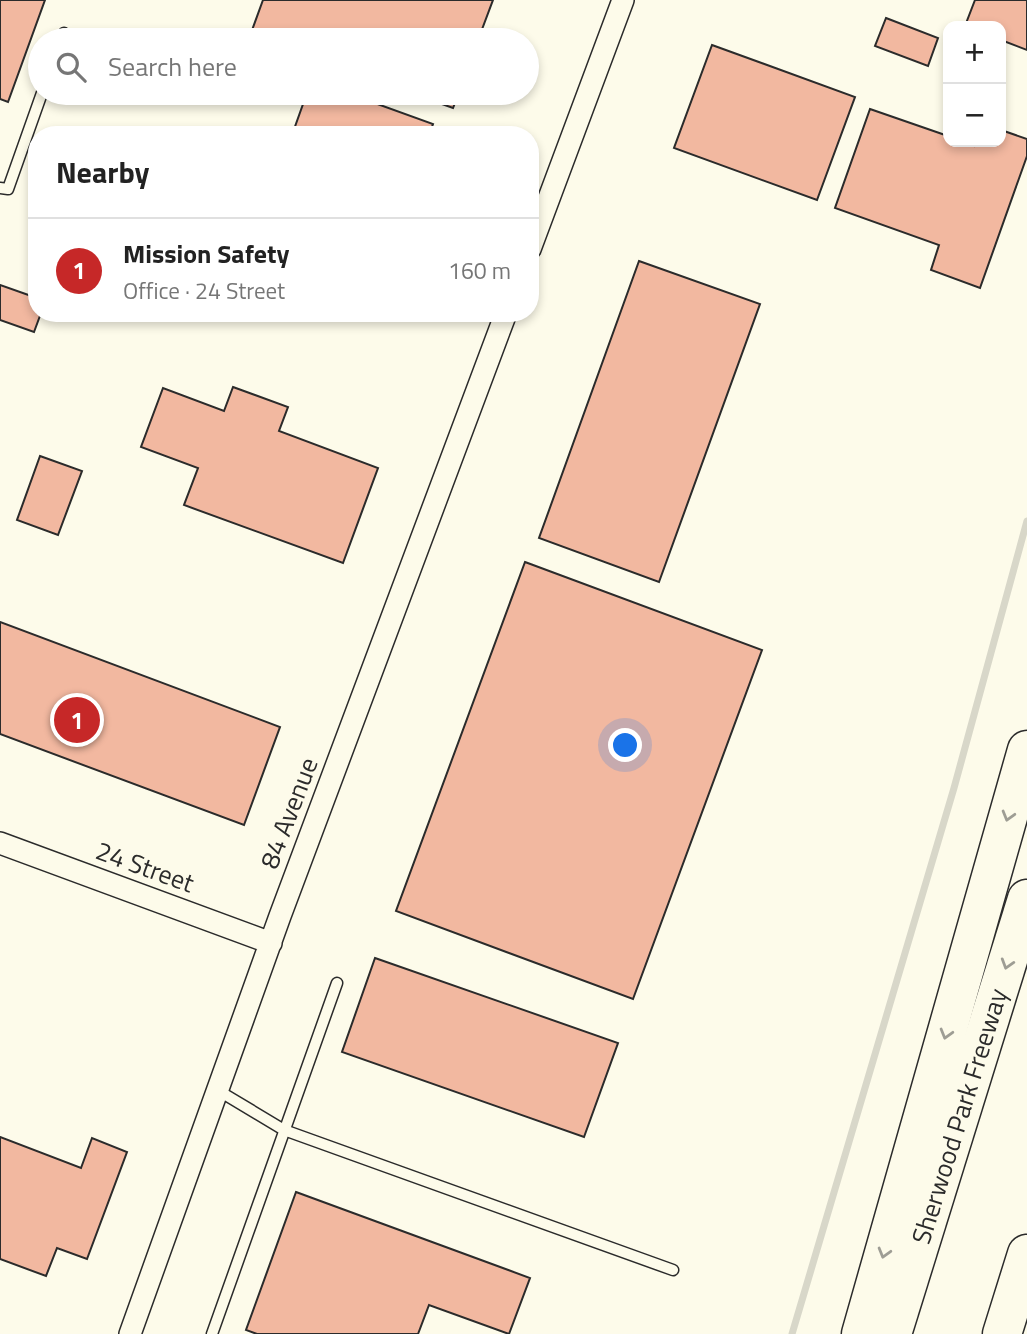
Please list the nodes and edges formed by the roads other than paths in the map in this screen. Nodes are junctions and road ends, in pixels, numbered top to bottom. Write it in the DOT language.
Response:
graph roads {
  1 [pos="623,0"];
  2 [pos="38,105"];
  3 [pos="30,126"];
  4 [pos="28,133"];
  5 [pos="0,188"];
  6 [pos="539,225"];
  7 [pos="503,322"];
  8 [pos="1027,750"];
  9 [pos="0,844"];
  10 [pos="1027,899"];
  11 [pos="271,943"];
  12 [pos="337,983"];
  13 [pos="219,1091"];
  14 [pos="284,1130"];
  15 [pos="1027,1254"];
  16 [pos="673,1270"];
  17 [pos="130,1334"];
  18 [pos="212,1334"];
  19 [pos="861,1334"];
  20 [pos="892,1334"];
  21 [pos="1002,1334"];
  1 -- 6 [label="street"];
  2 -- 3 [label="lane"];
  4 -- 5 [label="lane"];
  7 -- 11 [label="street, 84 Avenue"];
  8 -- 19 [label="highway, one-way"];
  9 -- 11 [label="street, 24 Street"];
  10 -- 20 [label="highway, Sherwood Park Freeway, one-way"];
  11 -- 13 [label="street, 84 Avenue"];
  12 -- 14 [label="lane"];
  13 -- 14 [label="lane"];
  13 -- 17 [label="street, 84 Avenue"];
  14 -- 16 [label="lane"];
  14 -- 18 [label="lane"];
  15 -- 21 [label="highway"];
}
